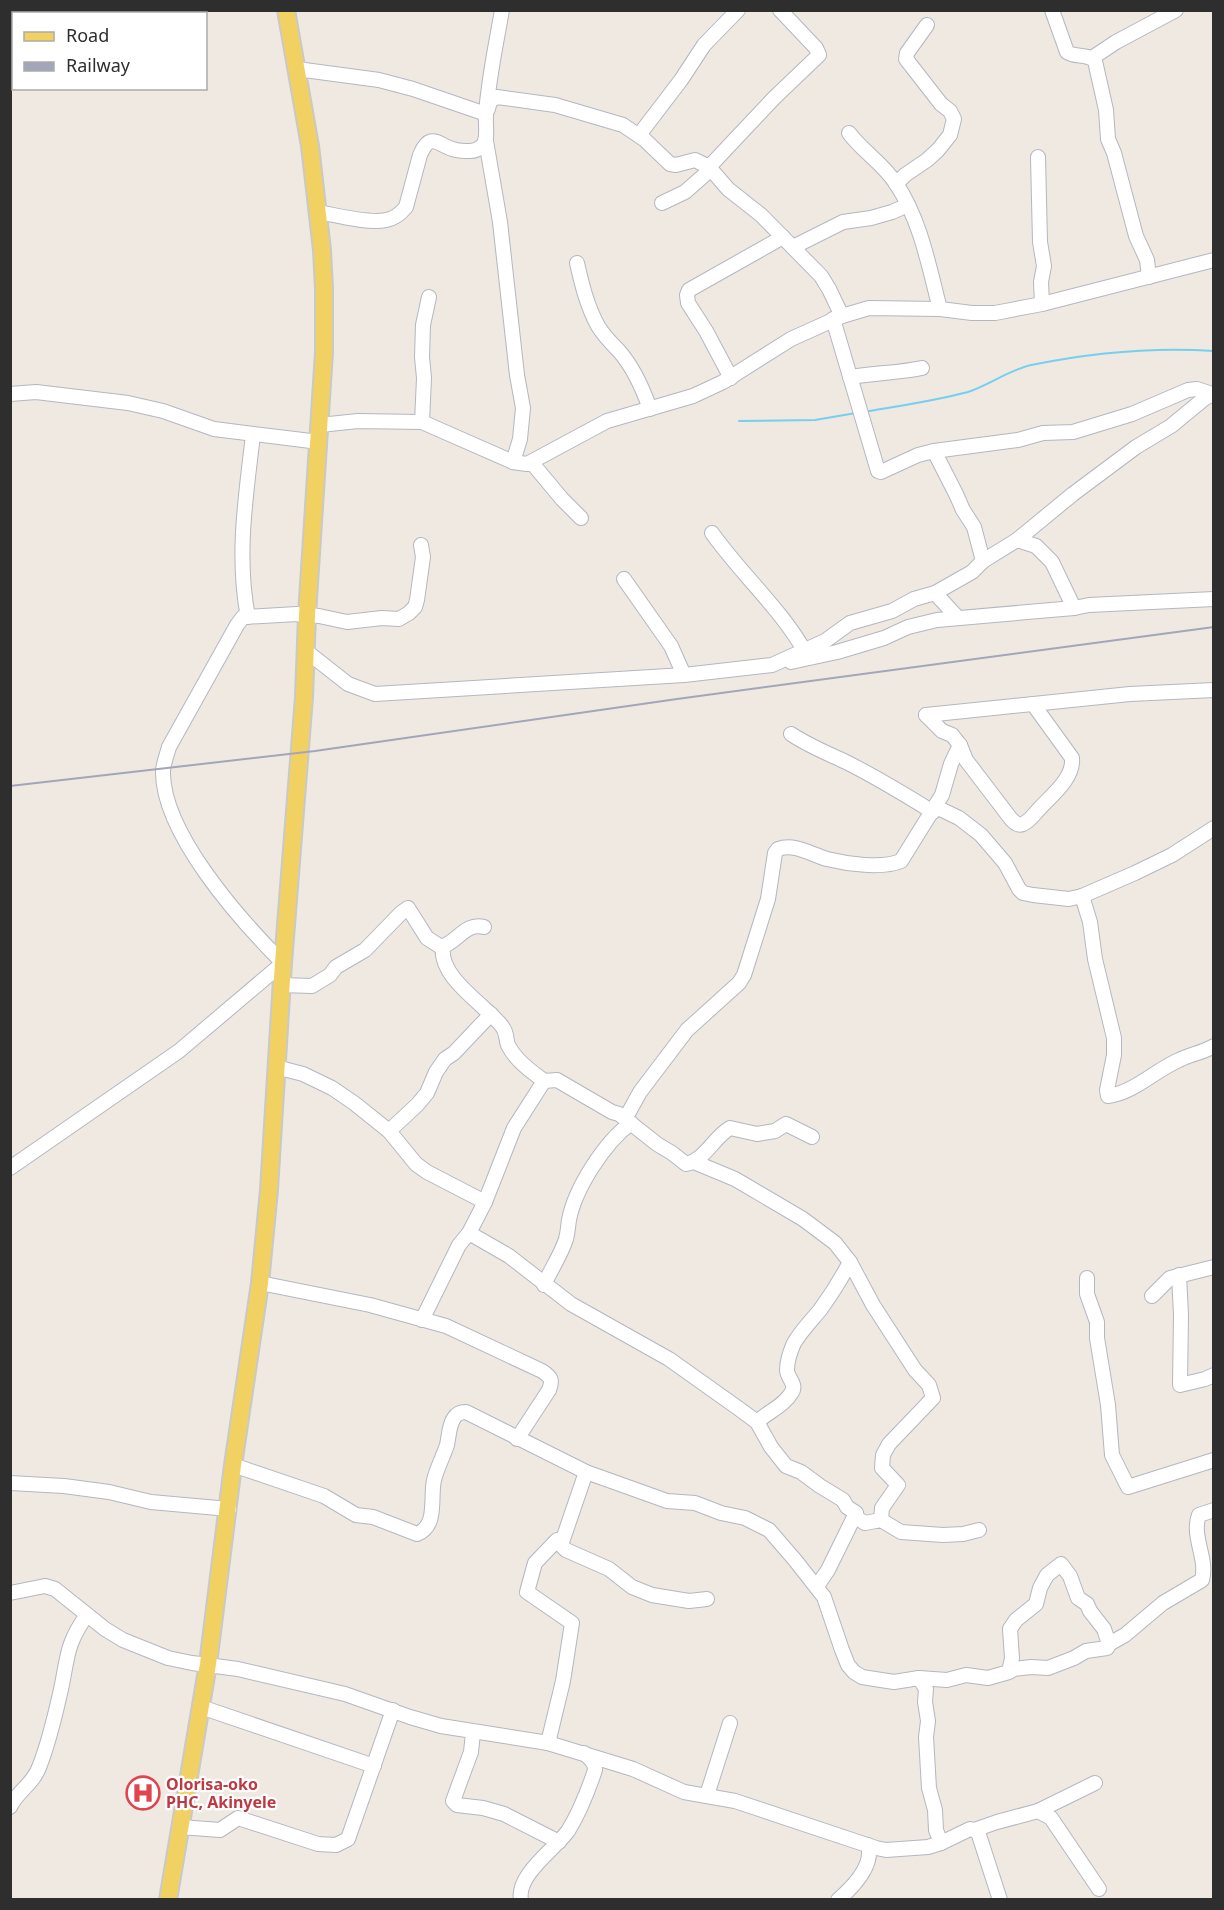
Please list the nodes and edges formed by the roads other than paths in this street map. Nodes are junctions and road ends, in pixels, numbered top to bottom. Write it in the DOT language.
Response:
graph roads {
  1 [pos="286,10"];
  2 [pos="502,10"];
  3 [pos="738,10"];
  4 [pos="780,10"];
  5 [pos="1052,10"];
  6 [pos="1176,10"];
  7 [pos="927,24"];
  8 [pos="1092,58"];
  9 [pos="297,69"];
  10 [pos="486,114"];
  11 [pos="849,133"];
  12 [pos="639,135"];
  13 [pos="486,141"];
  14 [pos="1038,158"];
  15 [pos="709,169"];
  16 [pos="896,184"];
  17 [pos="662,203"];
  18 [pos="908,205"];
  19 [pos="318,212"];
  20 [pos="788,242"];
  21 [pos="1214,260"];
  22 [pos="577,263"];
  23 [pos="1149,277"];
  24 [pos="429,297"];
  25 [pos="1042,304"];
  26 [pos="940,309"];
  27 [pos="838,317"];
  28 [pos="922,368"];
  29 [pos="850,377"];
  30 [pos="731,378"];
  31 [pos="10,394"];
  32 [pos="1213,394"];
  33 [pos="650,410"];
  34 [pos="422,422"];
  35 [pos="320,425"];
  36 [pos="253,435"];
  37 [pos="319,442"];
  38 [pos="934,451"];
  39 [pos="513,462"];
  40 [pos="532,463"];
  41 [pos="581,518"];
  42 [pos="712,533"];
  43 [pos="1017,540"];
  44 [pos="421,545"];
  45 [pos="983,561"];
  46 [pos="624,579"];
  47 [pos="935,593"];
  48 [pos="1214,599"];
  49 [pos="1074,608"];
  50 [pos="307,615"];
  51 [pos="248,617"];
  52 [pos="958,618"];
  53 [pos="804,650"];
  54 [pos="306,651"];
  55 [pos="772,665"];
  56 [pos="684,675"];
  57 [pos="1214,690"];
  58 [pos="1033,704"];
  59 [pos="791,734"];
  60 [pos="960,745"];
  61 [pos="934,810"];
  62 [pos="1214,828"];
  63 [pos="1082,896"];
  64 [pos="484,927"];
  65 [pos="443,946"];
  66 [pos="283,963"];
  67 [pos="281,986"];
  68 [pos="491,1014"];
  69 [pos="1214,1046"];
  70 [pos="276,1067"];
  71 [pos="544,1081"];
  72 [pos="627,1120"];
  73 [pos="389,1131"];
  74 [pos="812,1137"];
  75 [pos="694,1162"];
  76 [pos="10,1168"];
  77 [pos="484,1202"];
  78 [pos="470,1233"];
  79 [pos="850,1262"];
  80 [pos="1214,1267"];
  81 [pos="1179,1275"];
  82 [pos="1087,1278"];
  83 [pos="260,1283"];
  84 [pos="544,1285"];
  85 [pos="1152,1296"];
  86 [pos="422,1320"];
  87 [pos="1214,1375"];
  88 [pos="757,1422"];
  89 [pos="517,1438"];
  90 [pos="1214,1460"];
  91 [pos="233,1465"];
  92 [pos="586,1472"];
  93 [pos="10,1483"];
  94 [pos="229,1509"];
  95 [pos="1214,1510"];
  96 [pos="856,1513"];
  97 [pos="880,1520"];
  98 [pos="979,1530"];
  99 [pos="557,1540"];
  100 [pos="1208,1578"];
  101 [pos="817,1586"];
  102 [pos="10,1593"];
  103 [pos="707,1599"];
  104 [pos="87,1615"];
  105 [pos="1109,1644"];
  106 [pos="208,1664"];
  107 [pos="1009,1672"];
  108 [pos="919,1678"];
  109 [pos="201,1707"];
  110 [pos="393,1710"];
  111 [pos="730,1723"];
  112 [pos="473,1733"];
  113 [pos="548,1743"];
  114 [pos="584,1754"];
  115 [pos="374,1766"];
  116 [pos="1095,1783"];
  117 [pos="707,1795"];
  118 [pos="10,1806"];
  119 [pos="1038,1811"];
  120 [pos="180,1827"];
  121 [pos="975,1830"];
  122 [pos="559,1842"];
  123 [pos="941,1843"];
  124 [pos="868,1845"];
  125 [pos="1099,1889"];
  126 [pos="168,1899"];
  127 [pos="520,1899"];
  128 [pos="838,1899"];
  129 [pos="1000,1899"];
  1 -- 9 [label="main road"];
  2 -- 10 [label="street"];
  3 -- 12 [label="street"];
  4 -- 15 [label="street"];
  5 -- 8 [label="street"];
  6 -- 8 [label="street"];
  7 -- 16 [label="street"];
  8 -- 23 [label="street"];
  9 -- 10 [label="street"];
  9 -- 19 [label="main road"];
  10 -- 12 [label="street"];
  10 -- 13 [label="street"];
  11 -- 16 [label="street"];
  12 -- 15 [label="street"];
  13 -- 19 [label="street"];
  13 -- 39 [label="street"];
  14 -- 25 [label="street"];
  15 -- 17 [label="street"];
  15 -- 20 [label="street"];
  16 -- 18 [label="street"];
  18 -- 20 [label="street"];
  18 -- 26 [label="street"];
  19 -- 35 [label="main road"];
  20 -- 27 [label="street"];
  20 -- 30 [label="street"];
  21 -- 23 [label="street"];
  22 -- 33 [label="street"];
  23 -- 25 [label="street"];
  24 -- 34 [label="street"];
  25 -- 26 [label="street"];
  26 -- 27 [label="street"];
  27 -- 29 [label="street"];
  27 -- 30 [label="street"];
  28 -- 29 [label="street"];
  29 -- 38 [label="street"];
  30 -- 33 [label="street"];
  31 -- 36 [label="street"];
  32 -- 38 [label="street"];
  32 -- 43 [label="street"];
  33 -- 40 [label="street"];
  34 -- 35 [label="street"];
  34 -- 39 [label="street"];
  35 -- 37 [label="main road"];
  36 -- 37 [label="street"];
  36 -- 51 [label="street"];
  37 -- 50 [label="main road"];
  38 -- 45 [label="street"];
  39 -- 40 [label="street"];
  40 -- 41 [label="street"];
  42 -- 53 [label="street"];
  43 -- 45 [label="street"];
  43 -- 49 [label="street"];
  44 -- 50 [label="street"];
  45 -- 47 [label="street"];
  46 -- 56 [label="street"];
  47 -- 52 [label="street"];
  47 -- 53 [label="street"];
  48 -- 49 [label="street"];
  49 -- 52 [label="street"];
  50 -- 51 [label="street"];
  50 -- 54 [label="main road"];
  51 -- 66 [label="street"];
  52 -- 55 [label="street"];
  53 -- 55 [label="street"];
  54 -- 56 [label="street"];
  54 -- 66 [label="main road"];
  55 -- 56 [label="street"];
  57 -- 58 [label="street"];
  58 -- 60 [label="street"];
  58 -- 60 [label="street"];
  59 -- 61 [label="street"];
  60 -- 61 [label="street"];
  61 -- 63 [label="street"];
  61 -- 72 [label="street"];
  62 -- 63 [label="street"];
  63 -- 69 [label="street"];
  64 -- 65 [label="street"];
  65 -- 67 [label="street"];
  65 -- 68 [label="street"];
  66 -- 67 [label="main road"];
  66 -- 76 [label="street"];
  67 -- 70 [label="main road"];
  68 -- 71 [label="street"];
  68 -- 73 [label="street"];
  70 -- 73 [label="street"];
  70 -- 83 [label="main road"];
  71 -- 72 [label="street"];
  71 -- 77 [label="street"];
  72 -- 75 [label="street"];
  72 -- 84 [label="street"];
  73 -- 77 [label="street"];
  74 -- 75 [label="street"];
  75 -- 79 [label="street"];
  77 -- 78 [label="street"];
  78 -- 84 [label="street"];
  78 -- 86 [label="street"];
  79 -- 88 [label="street"];
  79 -- 97 [label="street"];
  80 -- 81 [label="street"];
  81 -- 85 [label="street"];
  81 -- 87 [label="street"];
  82 -- 90 [label="street"];
  83 -- 86 [label="street"];
  83 -- 91 [label="main road"];
  84 -- 88 [label="street"];
  86 -- 89 [label="street"];
  88 -- 96 [label="street"];
  89 -- 91 [label="street"];
  89 -- 92 [label="street"];
  91 -- 94 [label="main road"];
  92 -- 101 [label="street"];
  92 -- 103 [label="street"];
  93 -- 94 [label="street"];
  94 -- 106 [label="main road"];
  95 -- 100 [label="street"];
  96 -- 97 [label="street"];
  96 -- 101 [label="street"];
  97 -- 98 [label="street"];
  99 -- 113 [label="street"];
  100 -- 105 [label="street"];
  101 -- 108 [label="street"];
  102 -- 104 [label="street"];
  104 -- 106 [label="street"];
  104 -- 118 [label="street"];
  105 -- 107 [label="street"];
  105 -- 107 [label="street"];
  106 -- 109 [label="main road"];
  106 -- 110 [label="street"];
  107 -- 108 [label="street"];
  108 -- 123 [label="street"];
  109 -- 115 [label="street"];
  109 -- 120 [label="main road"];
  110 -- 112 [label="street"];
  110 -- 115 [label="street"];
  111 -- 117 [label="street"];
  112 -- 113 [label="street"];
  112 -- 122 [label="street"];
  113 -- 114 [label="street"];
  114 -- 117 [label="street"];
  114 -- 122 [label="street"];
  115 -- 120 [label="street"];
  116 -- 119 [label="street"];
  117 -- 124 [label="street"];
  119 -- 121 [label="street"];
  119 -- 125 [label="street"];
  120 -- 126 [label="main road"];
  121 -- 123 [label="street"];
  121 -- 129 [label="street"];
  122 -- 127 [label="street"];
  123 -- 124 [label="street"];
  124 -- 128 [label="street"];
}
